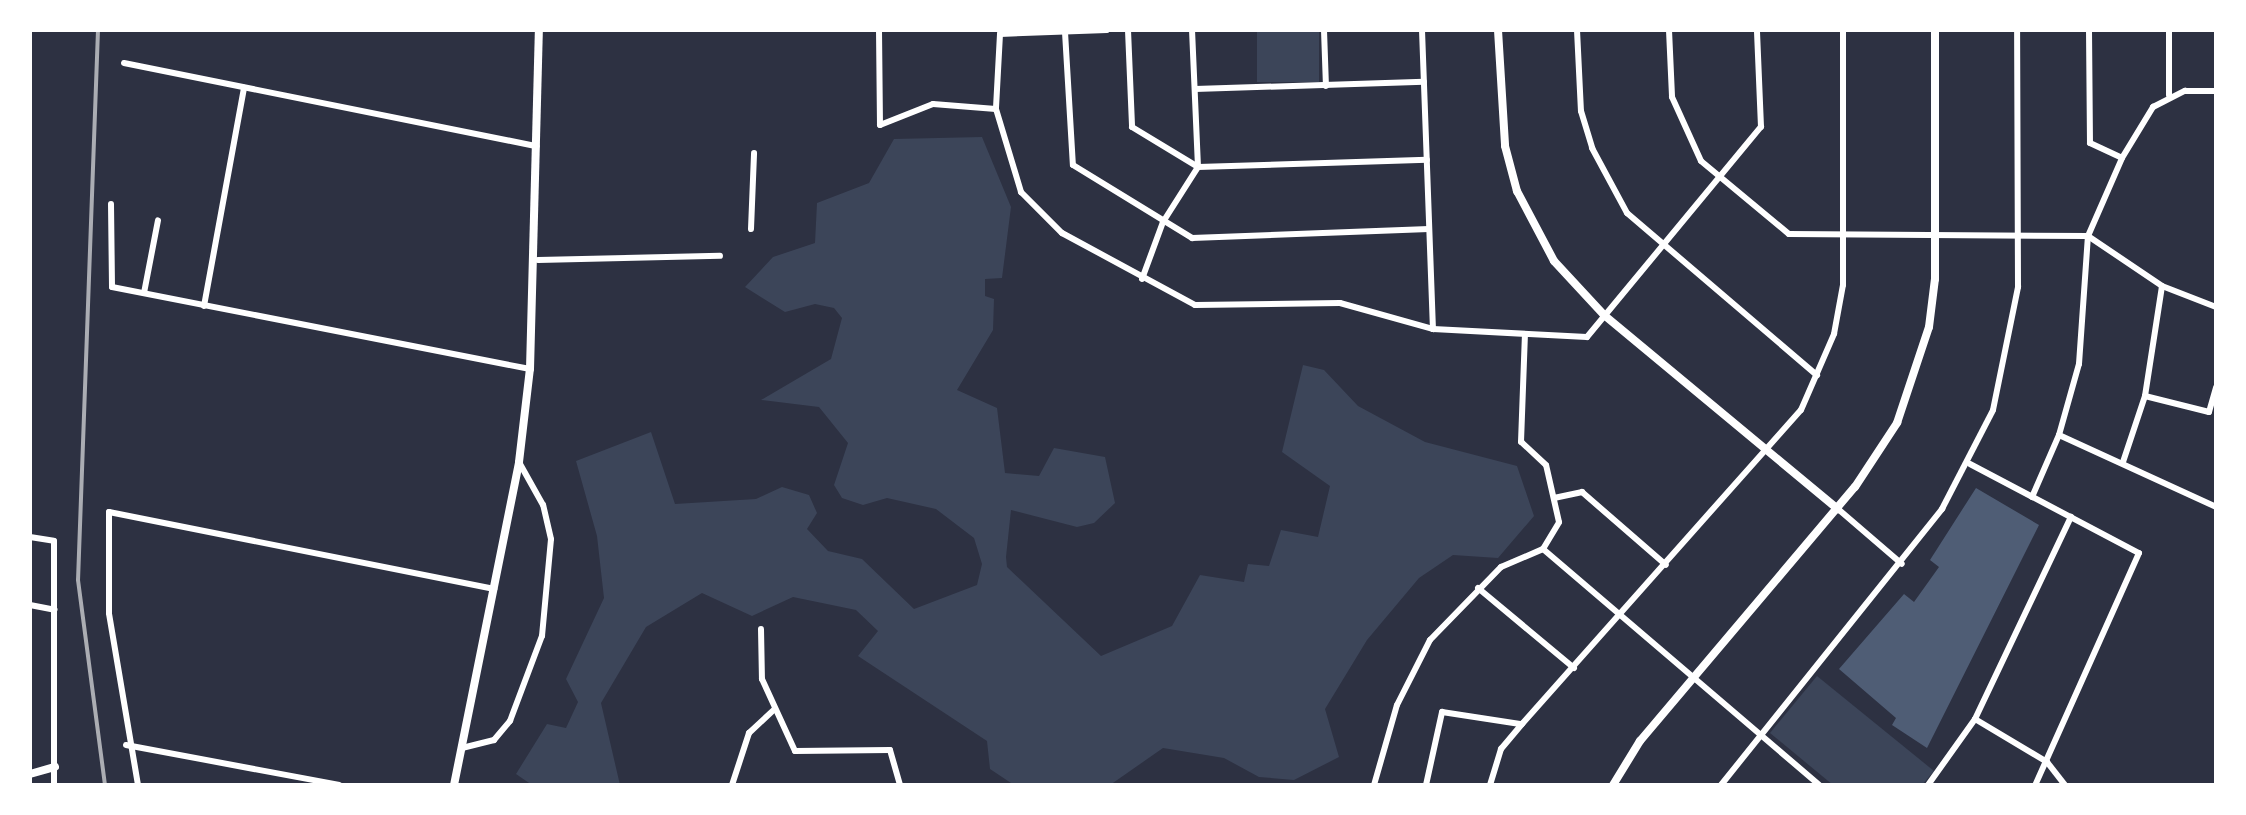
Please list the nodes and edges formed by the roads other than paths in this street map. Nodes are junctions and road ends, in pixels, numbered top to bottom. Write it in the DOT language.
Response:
graph roads {
  1 [pos="539,30"];
  2 [pos="880,30"];
  3 [pos="1108,30"];
  4 [pos="1128,30"];
  5 [pos="1192,30"];
  6 [pos="1324,30"];
  7 [pos="1422,30"];
  8 [pos="1498,30"];
  9 [pos="1577,30"];
  10 [pos="1669,30"];
  11 [pos="1757,30"];
  12 [pos="1843,30"];
  13 [pos="1935,30"];
  14 [pos="2017,30"];
  15 [pos="2089,30"];
  16 [pos="2169,30"];
  17 [pos="1065,32"];
  18 [pos="124,63"];
  19 [pos="1424,82"];
  20 [pos="1326,86"];
  21 [pos="244,88"];
  22 [pos="1195,88"];
  23 [pos="2216,92"];
  24 [pos="2169,96"];
  25 [pos="996,109"];
  26 [pos="538,146"];
  27 [pos="754,153"];
  28 [pos="2122,158"];
  29 [pos="1427,160"];
  30 [pos="1198,167"];
  31 [pos="1720,178"];
  32 [pos="111,204"];
  33 [pos="158,220"];
  34 [pos="1163,222"];
  35 [pos="751,229"];
  36 [pos="1430,229"];
  37 [pos="1844,233"];
  38 [pos="1936,235"];
  39 [pos="2019,236"];
  40 [pos="2088,236"];
  41 [pos="1660,247"];
  42 [pos="720,256"];
  43 [pos="538,260"];
  44 [pos="1142,279"];
  45 [pos="2162,286"];
  46 [pos="144,294"];
  47 [pos="204,306"];
  48 [pos="2216,306"];
  49 [pos="1604,315"];
  50 [pos="1433,329"];
  51 [pos="1525,335"];
  52 [pos="530,369"];
  53 [pos="1817,375"];
  54 [pos="2216,387"];
  55 [pos="2146,396"];
  56 [pos="2059,435"];
  57 [pos="1769,452"];
  58 [pos="518,462"];
  59 [pos="2124,462"];
  60 [pos="1970,464"];
  61 [pos="2032,497"];
  62 [pos="1554,498"];
  63 [pos="2216,508"];
  64 [pos="1838,509"];
  65 [pos="2071,517"];
  66 [pos="30,537"];
  67 [pos="1543,550"];
  68 [pos="1902,564"];
  69 [pos="1666,565"];
  70 [pos="1478,588"];
  71 [pos="494,589"];
  72 [pos="30,605"];
  73 [pos="55,610"];
  74 [pos="1620,615"];
  75 [pos="761,629"];
  76 [pos="1574,668"];
  77 [pos="1694,677"];
  78 [pos="775,709"];
  79 [pos="1975,719"];
  80 [pos="1522,724"];
  81 [pos="1761,734"];
  82 [pos="126,745"];
  83 [pos="462,748"];
  84 [pos="2047,762"];
  85 [pos="55,767"];
  86 [pos="30,774"];
  87 [pos="54,785"];
  88 [pos="138,785"];
  89 [pos="338,785"];
  90 [pos="454,785"];
  91 [pos="732,785"];
  92 [pos="900,785"];
  93 [pos="1374,785"];
  94 [pos="1426,785"];
  95 [pos="1490,785"];
  96 [pos="1614,785"];
  97 [pos="1721,785"];
  98 [pos="1819,785"];
  99 [pos="1928,785"];
  100 [pos="2035,785"];
  101 [pos="2065,785"];
  1 -- 26 [label="street"];
  2 -- 25 [label="street"];
  3 -- 17 [label="street"];
  4 -- 30 [label="street"];
  5 -- 22 [label="street"];
  6 -- 20 [label="street"];
  7 -- 19 [label="street"];
  8 -- 49 [label="street"];
  9 -- 41 [label="street"];
  10 -- 31 [label="street"];
  11 -- 31 [label="street"];
  12 -- 37 [label="street"];
  13 -- 38 [label="street"];
  14 -- 39 [label="street"];
  15 -- 28 [label="street"];
  16 -- 24 [label="street"];
  17 -- 25 [label="street"];
  17 -- 34 [label="street"];
  18 -- 21 [label="street"];
  19 -- 20 [label="street"];
  19 -- 29 [label="street"];
  20 -- 22 [label="street"];
  21 -- 26 [label="street"];
  21 -- 47 [label="street"];
  22 -- 30 [label="street"];
  23 -- 24 [label="street"];
  24 -- 28 [label="street"];
  25 -- 44 [label="street"];
  26 -- 43 [label="street"];
  27 -- 35 [label="street"];
  28 -- 40 [label="street"];
  29 -- 30 [label="street"];
  29 -- 36 [label="street"];
  30 -- 34 [label="street"];
  31 -- 37 [label="street"];
  31 -- 41 [label="street"];
  32 -- 46 [label="street"];
  33 -- 46 [label="street"];
  34 -- 36 [label="street"];
  34 -- 44 [label="street"];
  36 -- 50 [label="street"];
  37 -- 38 [label="street"];
  37 -- 53 [label="street"];
  38 -- 39 [label="street"];
  38 -- 64 [label="street"];
  39 -- 40 [label="street"];
  39 -- 60 [label="street"];
  40 -- 45 [label="street"];
  40 -- 56 [label="street"];
  41 -- 49 [label="street"];
  41 -- 53 [label="street"];
  42 -- 43 [label="street"];
  43 -- 52 [label="street"];
  44 -- 50 [label="street"];
  45 -- 48 [label="street"];
  45 -- 55 [label="street"];
  46 -- 47 [label="street"];
  47 -- 52 [label="street"];
  49 -- 51 [label="street"];
  49 -- 57 [label="street"];
  50 -- 51 [label="street"];
  51 -- 62 [label="street"];
  52 -- 58 [label="street"];
  53 -- 57 [label="street"];
  54 -- 55 [label="street"];
  55 -- 59 [label="street"];
  56 -- 59 [label="street"];
  56 -- 61 [label="street"];
  57 -- 64 [label="street"];
  57 -- 69 [label="street"];
  58 -- 71 [label="street"];
  58 -- 83 [label="street"];
  59 -- 63 [label="street"];
  60 -- 61 [label="street"];
  60 -- 68 [label="street"];
  61 -- 65 [label="street"];
  62 -- 67 [label="street"];
  62 -- 69 [label="street"];
  64 -- 68 [label="street"];
  64 -- 77 [label="street"];
  65 -- 79 [label="street"];
  65 -- 84 [label="street"];
  66 -- 73 [label="street"];
  67 -- 70 [label="street"];
  67 -- 74 [label="street"];
  68 -- 81 [label="street"];
  69 -- 74 [label="street"];
  70 -- 76 [label="street"];
  70 -- 93 [label="street"];
  71 -- 82 [label="street"];
  71 -- 83 [label="street"];
  72 -- 73 [label="street"];
  73 -- 85 [label="street"];
  74 -- 76 [label="street"];
  74 -- 77 [label="street"];
  75 -- 78 [label="street"];
  76 -- 80 [label="street"];
  77 -- 81 [label="street"];
  77 -- 96 [label="street"];
  78 -- 91 [label="street"];
  78 -- 92 [label="street"];
  79 -- 84 [label="street"];
  79 -- 99 [label="street"];
  80 -- 94 [label="street"];
  80 -- 95 [label="street"];
  81 -- 97 [label="street"];
  81 -- 98 [label="street"];
  82 -- 88 [label="street"];
  82 -- 89 [label="street"];
  83 -- 90 [label="street"];
  84 -- 100 [label="street"];
  84 -- 101 [label="street"];
  85 -- 86 [label="street"];
  85 -- 87 [label="street"];
}
